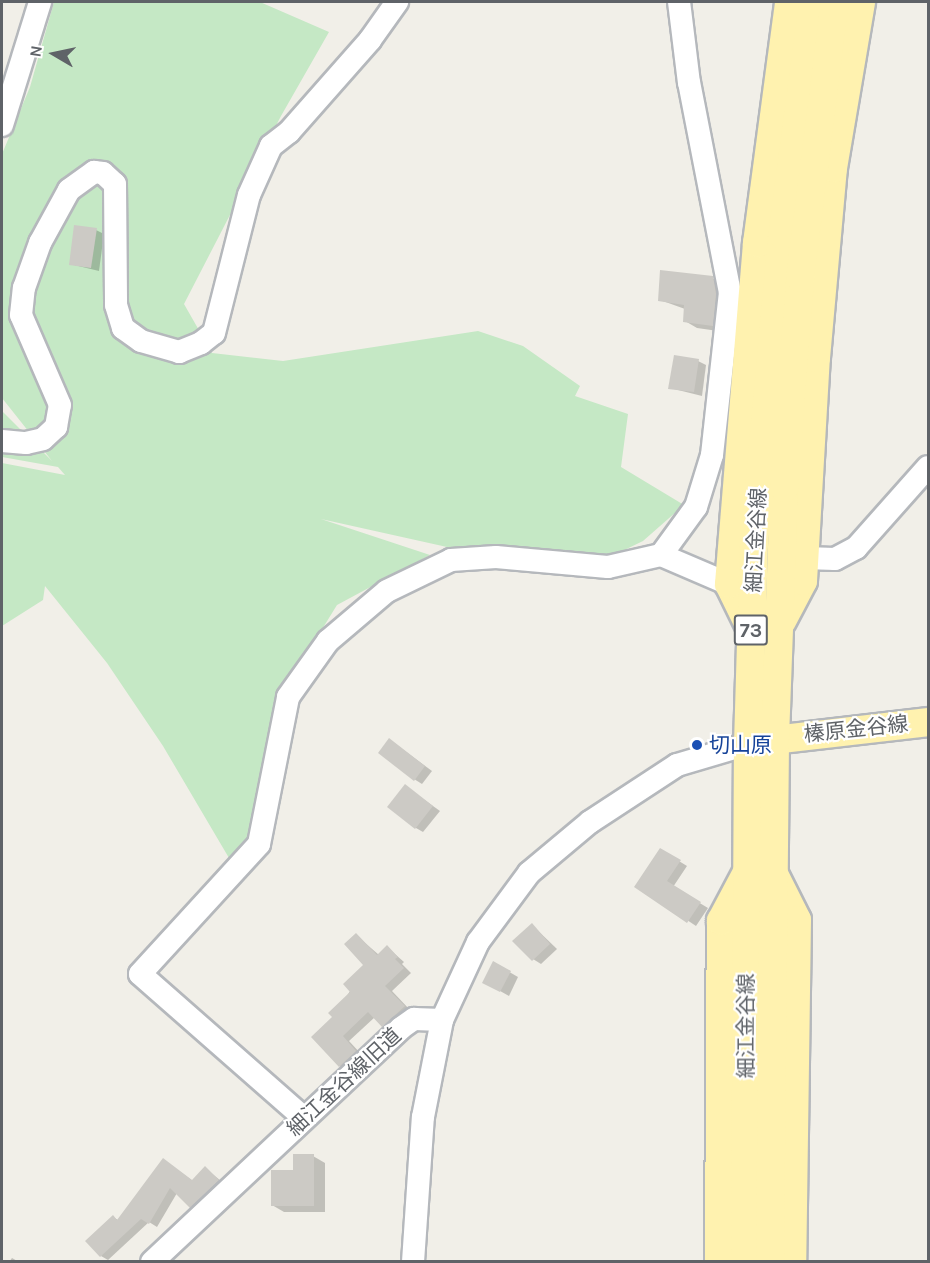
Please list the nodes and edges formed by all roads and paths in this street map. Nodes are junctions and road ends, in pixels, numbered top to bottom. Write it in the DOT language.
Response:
graph roads {
  1 [pos="40,2"];
  2 [pos="397,2"];
  3 [pos="679,2"];
  4 [pos="789,2"];
  5 [pos="813,2"];
  6 [pos="835,2"];
  7 [pos="861,2"];
  8 [pos="2,125"];
  9 [pos="2,441"];
  10 [pos="928,467"];
  11 [pos="662,555"];
  12 [pos="805,558"];
  13 [pos="729,584"];
  14 [pos="779,625"];
  15 [pos="751,629"];
  16 [pos="928,722"];
  17 [pos="762,741"];
  18 [pos="760,874"];
  19 [pos="442,1020"];
  20 [pos="304,1118"];
  21 [pos="152,1262"];
  22 [pos="413,1262"];
  23 [pos="719,1262"];
  24 [pos="745,1262"];
  25 [pos="770,1262"];
  26 [pos="792,1262"];
  1 -- 8 [label="street"];
  2 -- 9 [label="street"];
  3 -- 11 [label="street"];
  4 -- 13 [label="main road"];
  5 -- 15 [label="main road, 細江金谷線 / 73"];
  6 -- 14 [label="main road, 細江金谷線 / 73"];
  7 -- 12 [label="main road, 73"];
  10 -- 12 [label="street"];
  11 -- 13 [label="street"];
  11 -- 20 [label="street"];
  12 -- 14 [label="main road, 73"];
  13 -- 15 [label="main road"];
  14 -- 17 [label="main road, 細江金谷線 / 73"];
  15 -- 17 [label="main road, 細江金谷線 / 73"];
  16 -- 17 [label="main road, 榛原金谷線"];
  17 -- 18 [label="main road, 細江金谷線 / 73"];
  17 -- 19 [label="street"];
  18 -- 23 [label="main road"];
  18 -- 24 [label="main road, 細江金谷線 / 73"];
  18 -- 25 [label="main road, 細江金谷線 / 73"];
  18 -- 26 [label="main road"];
  19 -- 20 [label="street, 細江金谷線旧道"];
  19 -- 22 [label="street"];
  20 -- 21 [label="street, 細江金谷線旧道"];
}
